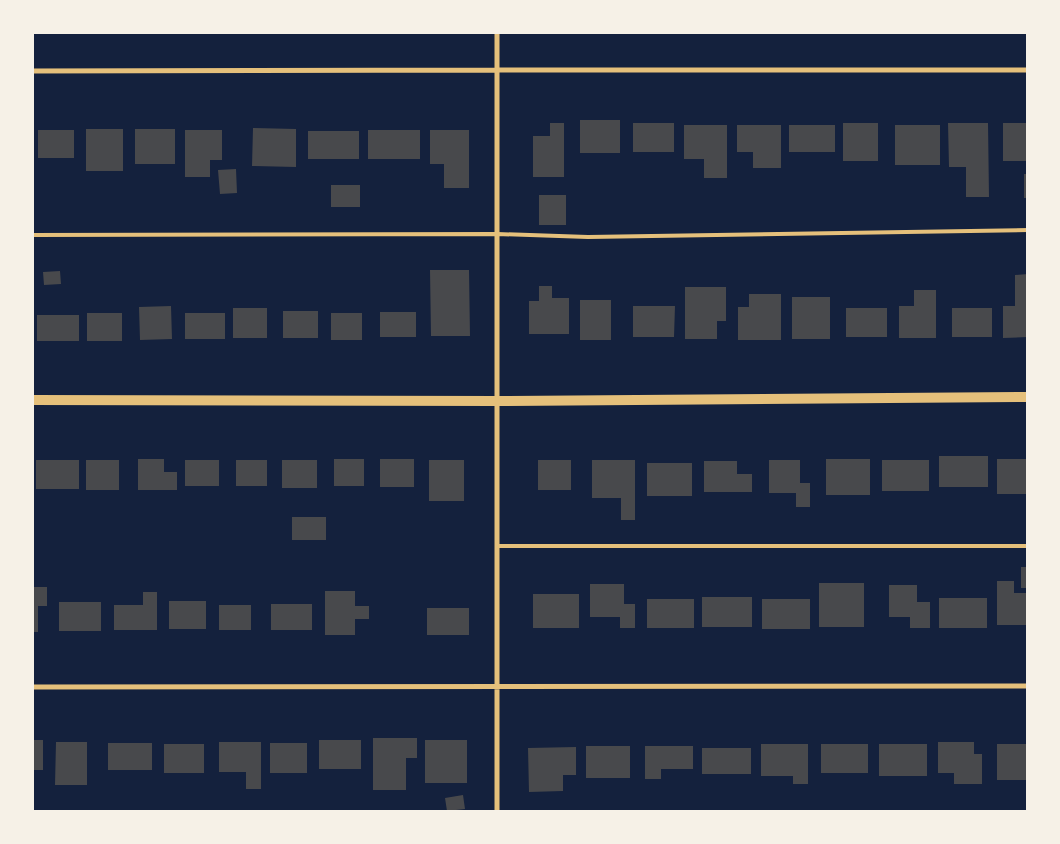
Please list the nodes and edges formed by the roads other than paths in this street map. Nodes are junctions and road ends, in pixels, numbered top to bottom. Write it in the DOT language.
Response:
graph roads {
  1 [pos="497,32"];
  2 [pos="497,70"];
  3 [pos="1028,70"];
  4 [pos="32,71"];
  5 [pos="1028,230"];
  6 [pos="498,234"];
  7 [pos="32,235"];
  8 [pos="1028,397"];
  9 [pos="32,400"];
  10 [pos="497,401"];
  11 [pos="497,546"];
  12 [pos="1028,546"];
  13 [pos="1028,686"];
  14 [pos="32,687"];
  15 [pos="498,687"];
  16 [pos="498,812"];
  1 -- 2 [label="street"];
  2 -- 3 [label="street"];
  2 -- 4 [label="street"];
  2 -- 6 [label="street"];
  5 -- 6 [label="lane"];
  6 -- 7 [label="lane"];
  6 -- 10 [label="street"];
  8 -- 10 [label="main road"];
  9 -- 10 [label="main road"];
  10 -- 11 [label="street"];
  11 -- 12 [label="lane"];
  11 -- 15 [label="street"];
  13 -- 15 [label="street"];
  14 -- 15 [label="street"];
  15 -- 16 [label="street"];
}
